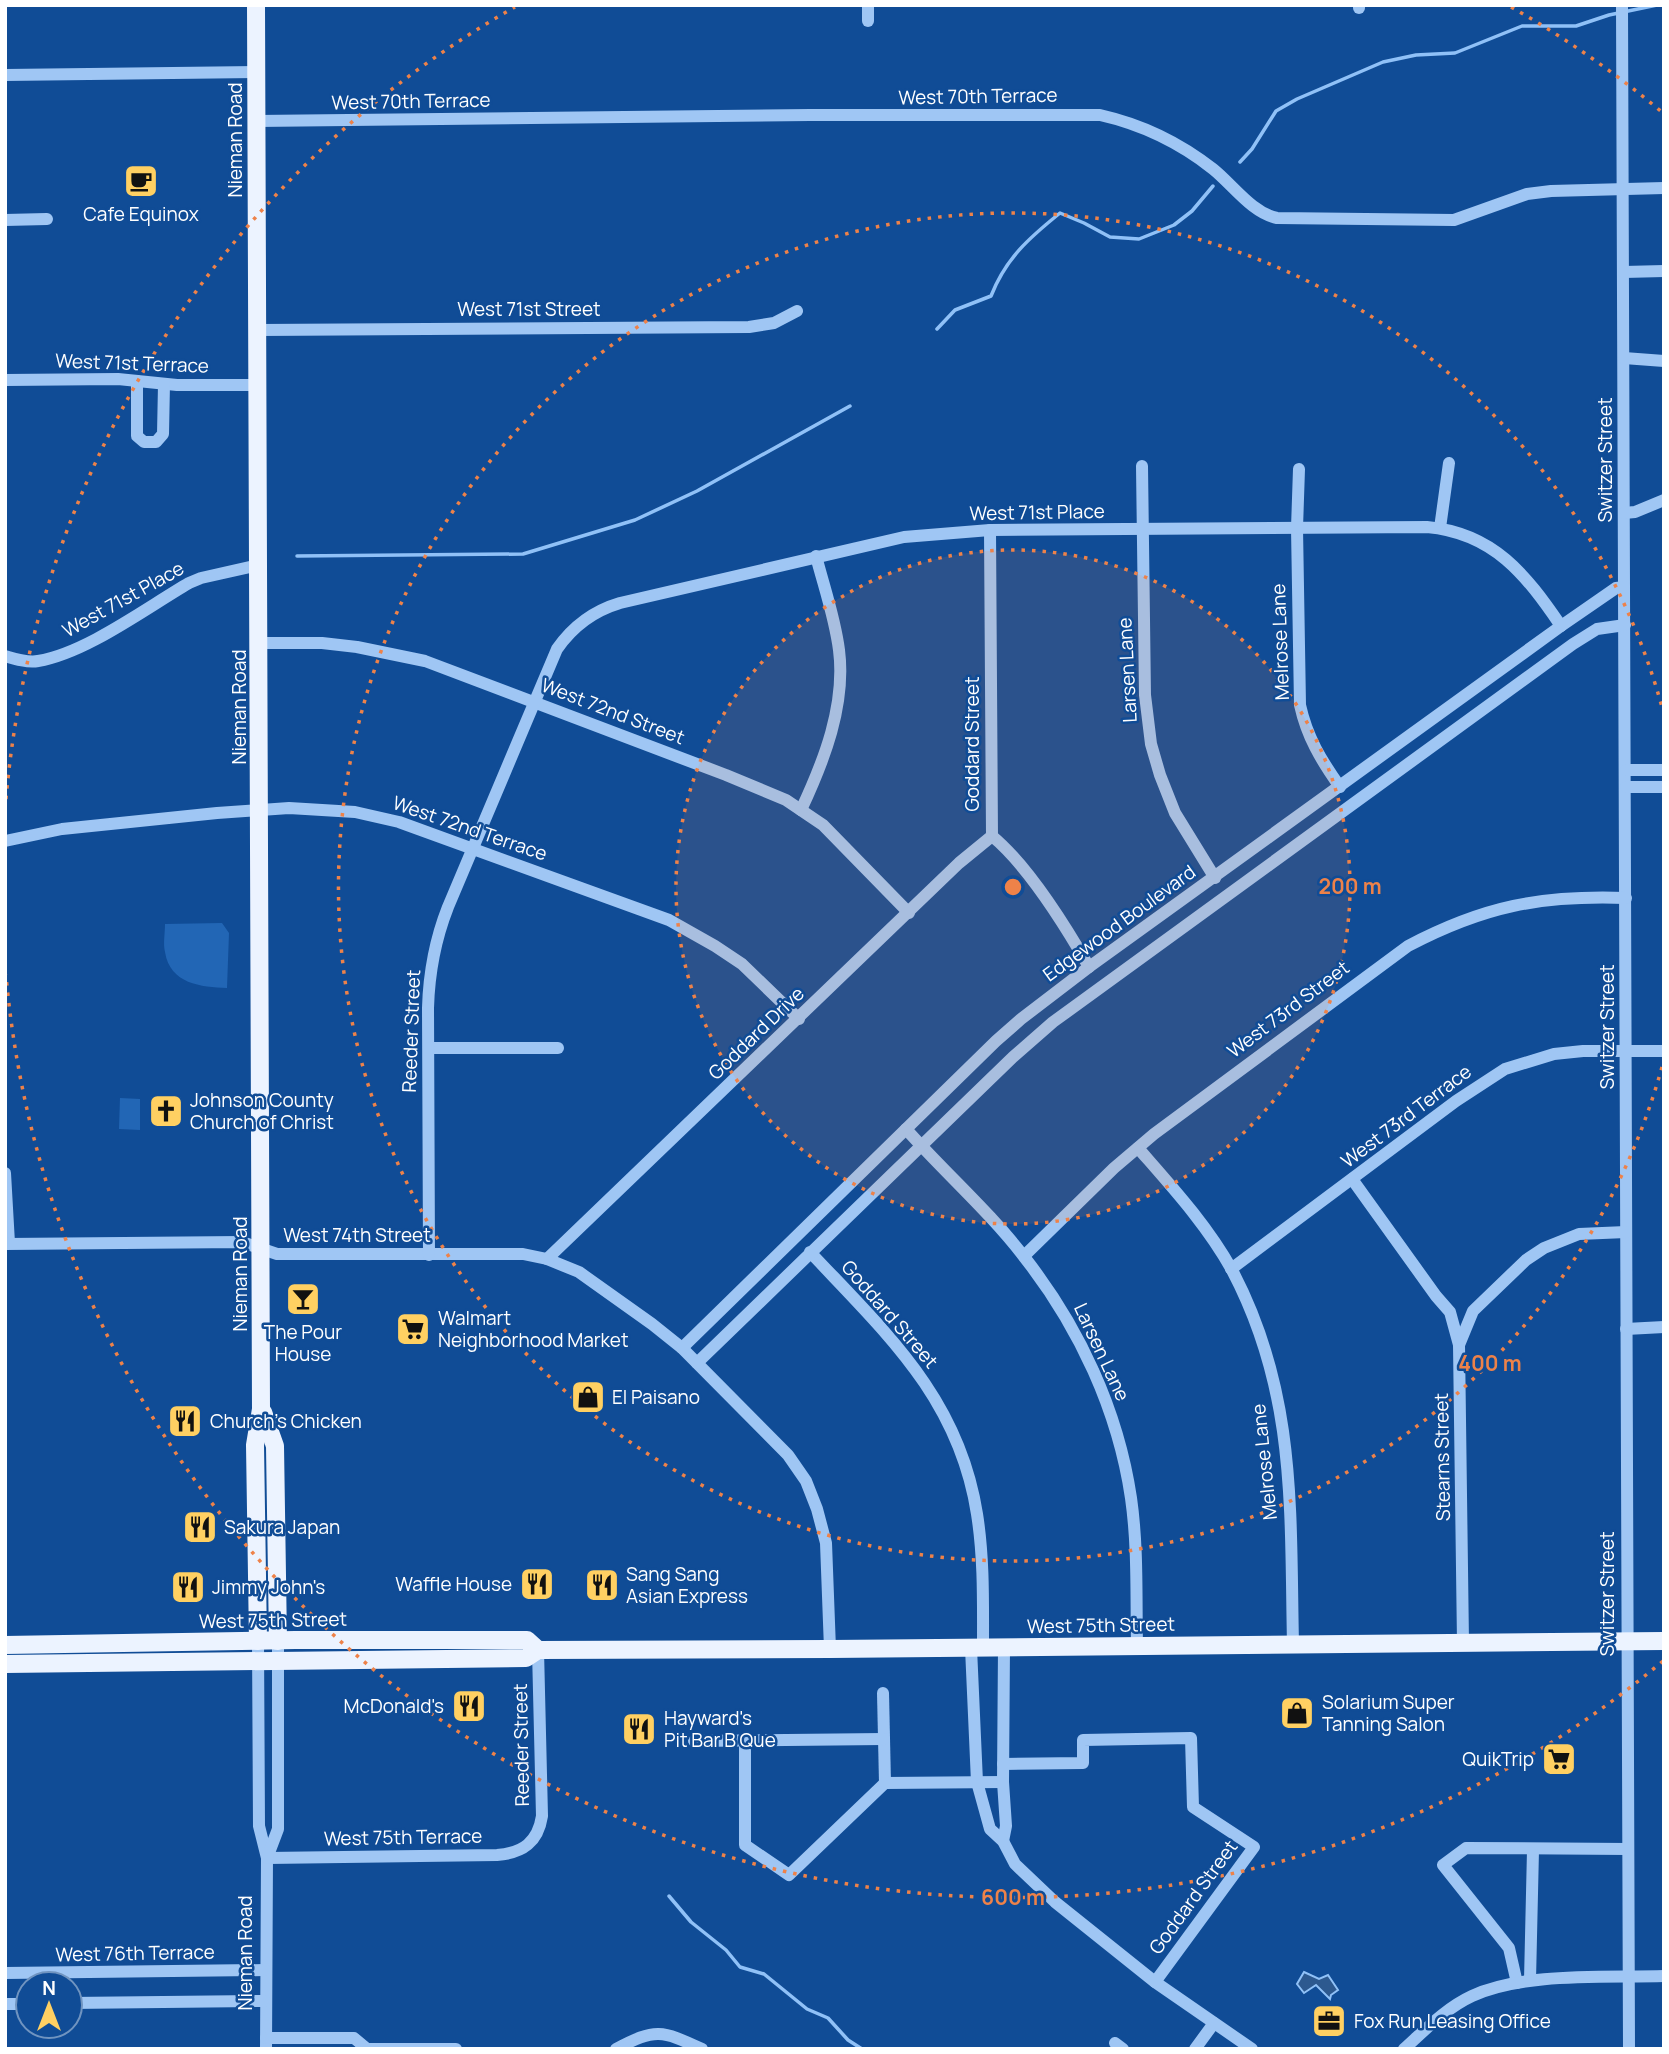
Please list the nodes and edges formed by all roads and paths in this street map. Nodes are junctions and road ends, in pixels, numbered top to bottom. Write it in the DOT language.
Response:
graph roads {
  1 [pos="256,5"];
  2 [pos="868,5"];
  3 [pos="1622,5"];
  4 [pos="868,21"];
  5 [pos="256,72"];
  6 [pos="5,75"];
  7 [pos="256,121"];
  8 [pos="1624,188"];
  9 [pos="1664,188"];
  10 [pos="47,219"];
  11 [pos="5,220"];
  12 [pos="1664,271"];
  13 [pos="1623,272"];
  14 [pos="797,311"];
  15 [pos="258,330"];
  16 [pos="1624,358"];
  17 [pos="1664,361"];
  18 [pos="5,380"];
  19 [pos="137,381"];
  20 [pos="164,384"];
  21 [pos="258,384"];
  22 [pos="1449,463"];
  23 [pos="1142,467"];
  24 [pos="1299,469"];
  25 [pos="1664,500"];
  26 [pos="1624,513"];
  27 [pos="1297,528"];
  28 [pos="1440,528"];
  29 [pos="990,530"];
  30 [pos="1142,530"];
  31 [pos="817,556"];
  32 [pos="259,565"];
  33 [pos="1624,587"];
  34 [pos="1625,625"];
  35 [pos="1561,626"];
  36 [pos="260,643"];
  37 [pos="5,656"];
  38 [pos="534,702"];
  39 [pos="1626,770"];
  40 [pos="1664,770"];
  41 [pos="1340,787"];
  42 [pos="1626,787"];
  43 [pos="1664,787"];
  44 [pos="260,809"];
  45 [pos="801,810"];
  46 [pos="992,836"];
  47 [pos="5,841"];
  48 [pos="474,847"];
  49 [pos="1215,877"];
  50 [pos="1626,898"];
  51 [pos="909,913"];
  52 [pos="1089,967"];
  53 [pos="799,1019"];
  54 [pos="429,1048"];
  55 [pos="558,1048"];
  56 [pos="1626,1051"];
  57 [pos="1664,1051"];
  58 [pos="906,1129"];
  59 [pos="920,1145"];
  60 [pos="1138,1148"];
  61 [pos="5,1173"];
  62 [pos="1352,1179"];
  63 [pos="1626,1232"];
  64 [pos="7,1244"];
  65 [pos="261,1250"];
  66 [pos="810,1252"];
  67 [pos="429,1255"];
  68 [pos="1024,1256"];
  69 [pos="547,1259"];
  70 [pos="1231,1269"];
  71 [pos="1664,1327"];
  72 [pos="1626,1329"];
  73 [pos="1460,1345"];
  74 [pos="682,1348"];
  75 [pos="697,1363"];
  76 [pos="261,1409"];
  77 [pos="1664,1640"];
  78 [pos="278,1641"];
  79 [pos="1626,1641"];
  80 [pos="258,1642"];
  81 [pos="1463,1643"];
  82 [pos="1293,1644"];
  83 [pos="5,1645"];
  84 [pos="1137,1646"];
  85 [pos="1004,1647"];
  86 [pos="977,1648"];
  87 [pos="830,1649"];
  88 [pos="538,1650"];
  89 [pos="259,1661"];
  90 [pos="278,1661"];
  91 [pos="5,1664"];
  92 [pos="883,1693"];
  93 [pos="884,1739"];
  94 [pos="694,1741"];
  95 [pos="745,1741"];
  96 [pos="1003,1764"];
  97 [pos="977,1782"];
  98 [pos="1003,1782"];
  99 [pos="885,1783"];
  100 [pos="535,1838"];
  101 [pos="1003,1841"];
  102 [pos="1628,1849"];
  103 [pos="1533,1850"];
  104 [pos="267,1858"];
  105 [pos="265,1970"];
  106 [pos="5,1973"];
  107 [pos="1664,1976"];
  108 [pos="1628,1977"];
  109 [pos="1155,1982"];
  110 [pos="1524,1982"];
  111 [pos="265,2001"];
  112 [pos="84,2003"];
  113 [pos="1214,2023"];
  114 [pos="266,2043"];
  115 [pos="1248,2048"];
  116 [pos="366,2049"];
  117 [pos="456,2049"];
  118 [pos="616,2049"];
  119 [pos="702,2049"];
  120 [pos="1195,2049"];
  121 [pos="1404,2049"];
  122 [pos="1629,2049"];
  1 -- 5 [label="main road, Nieman Road"];
  2 -- 4 [label="street"];
  3 -- 8 [label="street, Switzer Street"];
  5 -- 6 [label="street"];
  5 -- 7 [label="main road, Nieman Road"];
  7 -- 8 [label="street, West 70th Terrace"];
  7 -- 15 [label="main road, Nieman Road"];
  8 -- 9 [label="street, West 70th Terrace"];
  8 -- 13 [label="street, Switzer Street"];
  10 -- 11 [label="street"];
  12 -- 13 [label="street"];
  13 -- 16 [label="street, Switzer Street"];
  14 -- 15 [label="street, West 71st Street"];
  15 -- 21 [label="main road, Nieman Road"];
  16 -- 17 [label="street"];
  16 -- 26 [label="street, Switzer Street"];
  18 -- 19 [label="street, West 71st Terrace"];
  19 -- 20 [label="street, West 71st Terrace"];
  19 -- 20 [label="street"];
  20 -- 21 [label="street, West 71st Terrace"];
  21 -- 32 [label="main road, Nieman Road"];
  22 -- 28 [label="street"];
  23 -- 30 [label="street, Larsen Lane"];
  24 -- 27 [label="street, Melrose Lane"];
  25 -- 26 [label="street"];
  26 -- 33 [label="street, Switzer Street"];
  27 -- 28 [label="street, West 71st Place"];
  27 -- 30 [label="street, West 71st Place"];
  27 -- 41 [label="street, Melrose Lane"];
  28 -- 35 [label="street, West 71st Place"];
  29 -- 30 [label="street, West 71st Place"];
  29 -- 31 [label="street, West 71st Place"];
  29 -- 46 [label="street, Goddard Street"];
  30 -- 49 [label="street, Larsen Lane"];
  31 -- 38 [label="street, West 71st Place"];
  31 -- 45 [label="street"];
  32 -- 36 [label="main road, Nieman Road"];
  32 -- 37 [label="street, West 71st Place"];
  33 -- 34 [label="street, Switzer Street"];
  33 -- 35 [label="street, Edgewood Boulevard"];
  34 -- 39 [label="street, Switzer Street"];
  34 -- 59 [label="street"];
  35 -- 41 [label="street, Edgewood Boulevard"];
  36 -- 38 [label="street, West 72nd Street"];
  36 -- 44 [label="main road, Nieman Road"];
  38 -- 45 [label="street, West 72nd Street"];
  38 -- 48 [label="street, Reeder Street"];
  39 -- 40 [label="street"];
  39 -- 42 [label="street, Switzer Street"];
  41 -- 49 [label="street, Edgewood Boulevard"];
  42 -- 43 [label="street"];
  42 -- 50 [label="street, Switzer Street"];
  44 -- 47 [label="street, West 72nd Terrace"];
  44 -- 48 [label="street, West 72nd Terrace"];
  44 -- 65 [label="main road, Nieman Road"];
  45 -- 51 [label="street, West 72nd Street"];
  46 -- 51 [label="street, Goddard Drive"];
  46 -- 52 [label="street, Goddard Street"];
  48 -- 53 [label="street, West 72nd Terrace"];
  48 -- 54 [label="street, Reeder Street"];
  49 -- 52 [label="street, Edgewood Boulevard"];
  50 -- 56 [label="street, Switzer Street"];
  50 -- 60 [label="street, West 73rd Street"];
  51 -- 53 [label="street, Goddard Drive"];
  52 -- 58 [label="street, Edgewood Boulevard"];
  53 -- 69 [label="street, Goddard Drive"];
  54 -- 55 [label="street"];
  54 -- 67 [label="street, Reeder Street"];
  56 -- 57 [label="street, West 73rd Terrace"];
  56 -- 62 [label="street, West 73rd Terrace"];
  56 -- 63 [label="street, Switzer Street"];
  58 -- 59 [label="street, Larsen Lane"];
  58 -- 74 [label="street, Edgewood Boulevard"];
  59 -- 66 [label="street"];
  59 -- 68 [label="street, Larsen Lane"];
  60 -- 68 [label="street, West 73rd Street"];
  60 -- 70 [label="street, Melrose Lane"];
  61 -- 64 [label="street"];
  62 -- 70 [label="street, West 73rd Terrace"];
  62 -- 73 [label="street, Stearns Street"];
  63 -- 72 [label="street, Switzer Street"];
  63 -- 73 [label="street"];
  64 -- 65 [label="street, West 74th Street"];
  65 -- 67 [label="street, West 74th Street"];
  65 -- 76 [label="main road, Nieman Road"];
  66 -- 75 [label="street"];
  66 -- 86 [label="street, Goddard Street"];
  67 -- 69 [label="street, West 74th Street"];
  68 -- 84 [label="street, Larsen Lane"];
  69 -- 74 [label="street, West 74th Street"];
  70 -- 82 [label="street, Melrose Lane"];
  71 -- 72 [label="street"];
  72 -- 79 [label="street, Switzer Street"];
  73 -- 81 [label="street, Stearns Street"];
  74 -- 75 [label="street, West 74th Street"];
  75 -- 87 [label="street, West 74th Street"];
  76 -- 78 [label="main road, Nieman Road"];
  76 -- 80 [label="main road, Nieman Road"];
  77 -- 79 [label="main road, West 75th Street"];
  78 -- 80 [label="main road, West 75th Street"];
  78 -- 88 [label="main road, West 75th Street"];
  78 -- 90 [label="street, Nieman Road"];
  79 -- 81 [label="main road, West 75th Street"];
  79 -- 102 [label="street, Switzer Street"];
  80 -- 83 [label="main road, West 75th Street"];
  80 -- 89 [label="street, Nieman Road"];
  81 -- 82 [label="main road, West 75th Street"];
  82 -- 84 [label="main road, West 75th Street"];
  84 -- 85 [label="main road, West 75th Street"];
  85 -- 86 [label="main road, West 75th Street"];
  85 -- 96 [label="street"];
  86 -- 87 [label="main road, West 75th Street"];
  86 -- 97 [label="street, Goddard Street"];
  87 -- 88 [label="main road, West 75th Street"];
  88 -- 90 [label="main road, West 75th Street"];
  88 -- 100 [label="street, Reeder Street"];
  89 -- 90 [label="main road, West 75th Street"];
  89 -- 91 [label="main road, West 75th Street"];
  89 -- 104 [label="street, Nieman Road"];
  90 -- 104 [label="street, Nieman Road"];
  92 -- 93 [label="street"];
  93 -- 95 [label="street"];
  93 -- 99 [label="street"];
  94 -- 95 [label="street"];
  95 -- 99 [label="street"];
  96 -- 98 [label="street"];
  96 -- 109 [label="street, Goddard Street"];
  97 -- 98 [label="street"];
  97 -- 99 [label="street"];
  97 -- 101 [label="street, Goddard Street"];
  98 -- 101 [label="street"];
  100 -- 104 [label="street, West 75th Terrace"];
  101 -- 109 [label="street, Goddard Street"];
  102 -- 103 [label="street"];
  102 -- 108 [label="street, Switzer Street"];
  103 -- 110 [label="street"];
  103 -- 110 [label="street"];
  104 -- 105 [label="street, Nieman Road"];
  105 -- 106 [label="street, West 76th Terrace"];
  105 -- 111 [label="street, Nieman Road"];
  107 -- 108 [label="street"];
  108 -- 110 [label="street"];
  108 -- 122 [label="street, Switzer Street"];
  109 -- 113 [label="street, Goddard Street"];
  110 -- 121 [label="street"];
  111 -- 112 [label="street"];
  111 -- 114 [label="street, Nieman Road"];
  113 -- 115 [label="street, Goddard Street"];
  113 -- 120 [label="street"];
  114 -- 116 [label="street"];
  116 -- 117 [label="street"];
  118 -- 119 [label="street"];
}
